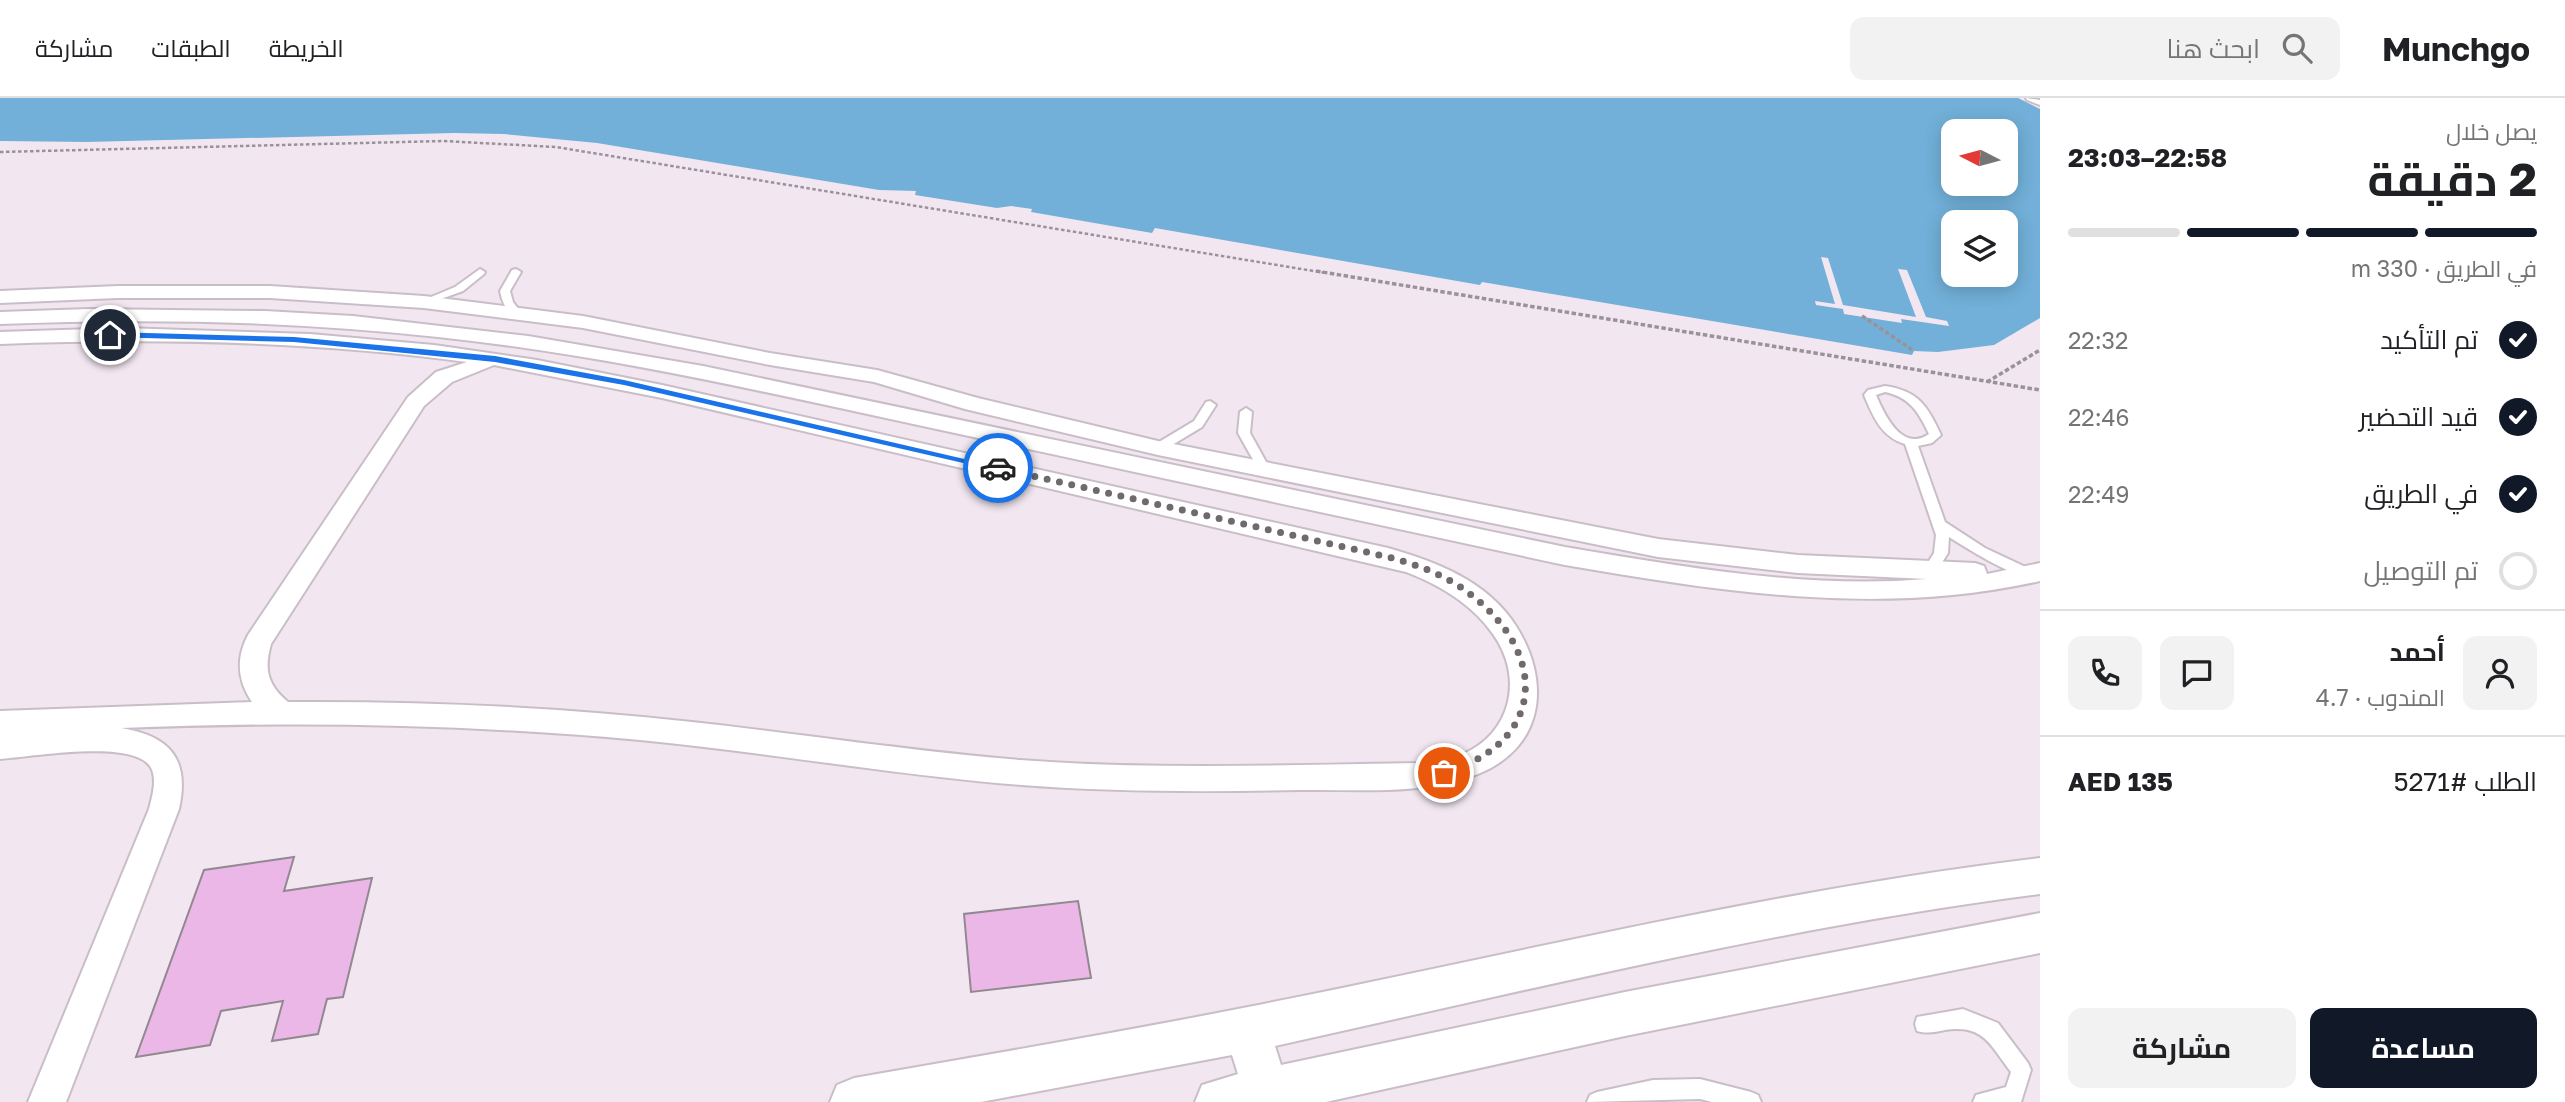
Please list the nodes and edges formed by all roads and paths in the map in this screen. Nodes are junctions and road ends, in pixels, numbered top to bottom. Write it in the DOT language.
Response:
graph roads {
  1 [pos="2030,98"];
  2 [pos="2040,103"];
  3 [pos="0,152"];
  4 [pos="480,272"];
  5 [pos="516,272"];
  6 [pos="38,295"];
  7 [pos="343,295"];
  8 [pos="0,297"];
  9 [pos="424,302"];
  10 [pos="517,314"];
  11 [pos="92,315"];
  12 [pos="1861,316"];
  13 [pos="0,318"];
  14 [pos="321,318"];
  15 [pos="0,338"];
  16 [pos="2040,350"];
  17 [pos="1914,351"];
  18 [pos="495,359"];
  19 [pos="1986,383"];
  20 [pos="2040,390"];
  21 [pos="834,401"];
  22 [pos="715,404"];
  23 [pos="1210,405"];
  24 [pos="1246,412"];
  25 [pos="993,435"];
  26 [pos="1910,441"];
  27 [pos="1158,448"];
  28 [pos="1264,469"];
  29 [pos="1128,497"];
  30 [pos="1941,525"];
  31 [pos="1931,569"];
  32 [pos="2035,573"];
  33 [pos="283,714"];
  34 [pos="0,723"];
  35 [pos="0,747"];
  36 [pos="2040,876"];
  37 [pos="2037,940"];
  38 [pos="1924,1024"];
  39 [pos="1247,1030"];
  40 [pos="1267,1092"];
  41 [pos="47,1102"];
  42 [pos="854,1102"];
  43 [pos="1219,1102"];
  44 [pos="1597,1102"];
  45 [pos="1751,1102"];
  46 [pos="1983,1102"];
  1 -- 2 [label="lane"];
  3 -- 19 [label="path"];
  4 -- 9 [label="lane"];
  5 -- 10 [label="lane"];
  6 -- 7 [label="street"];
  6 -- 8 [label="street"];
  6 -- 11 [label="street"];
  7 -- 9 [label="street"];
  7 -- 14 [label="street"];
  9 -- 10 [label="street"];
  10 -- 27 [label="street"];
  11 -- 13 [label="street"];
  11 -- 14 [label="street"];
  12 -- 17 [label="path"];
  14 -- 21 [label="street"];
  15 -- 18 [label="street"];
  16 -- 19 [label="path"];
  18 -- 22 [label="street"];
  18 -- 33 [label="street"];
  19 -- 20 [label="path"];
  21 -- 22 [label="street"];
  21 -- 25 [label="street"];
  22 -- 29 [label="street"];
  23 -- 27 [label="lane"];
  24 -- 28 [label="lane"];
  25 -- 29 [label="street"];
  25 -- 32 [label="street"];
  26 -- 26 [label="lane"];
  26 -- 30 [label="lane"];
  27 -- 28 [label="street"];
  28 -- 31 [label="street"];
  29 -- 33 [label="street"];
  30 -- 31 [label="lane"];
  30 -- 32 [label="lane"];
  31 -- 32 [label="street"];
  33 -- 34 [label="street"];
  35 -- 41 [label="street"];
  36 -- 39 [label="street"];
  37 -- 40 [label="street"];
  38 -- 46 [label="lane"];
  39 -- 40 [label="street"];
  39 -- 42 [label="street"];
  40 -- 43 [label="street"];
  44 -- 45 [label="lane"];
}
